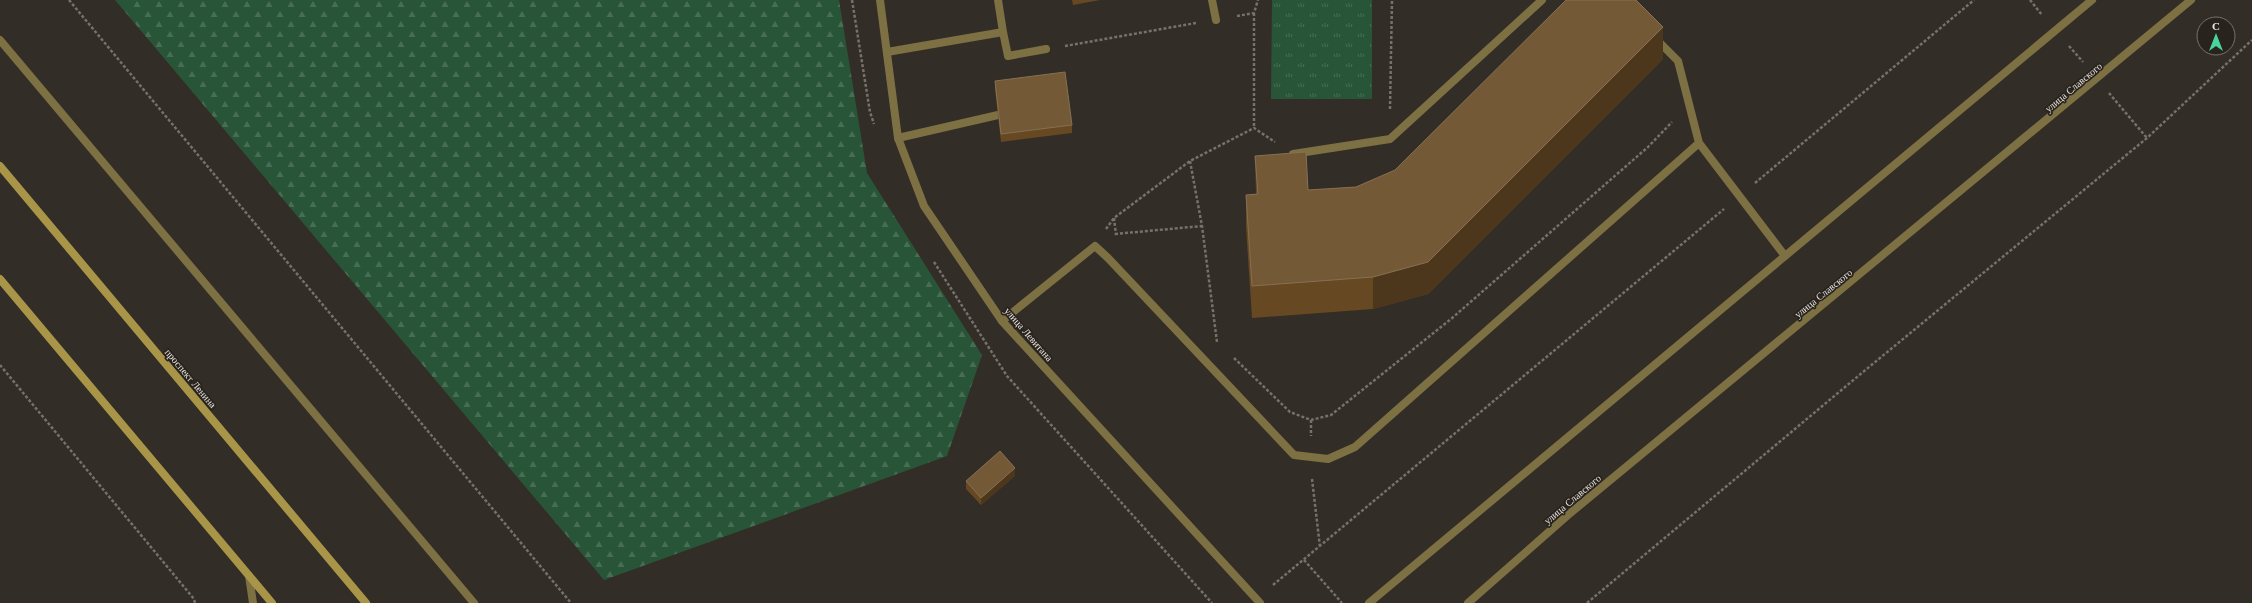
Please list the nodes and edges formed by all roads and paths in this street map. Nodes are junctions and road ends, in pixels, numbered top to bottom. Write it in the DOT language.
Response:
graph roads {
  1 [pos="69,0"];
  2 [pos="880,0"];
  3 [pos="998,0"];
  4 [pos="1212,0"];
  5 [pos="1258,0"];
  6 [pos="1392,0"];
  7 [pos="1542,0"];
  8 [pos="1974,0"];
  9 [pos="2092,0"];
  10 [pos="2191,0"];
  11 [pos="1254,13"];
  12 [pos="1216,20"];
  13 [pos="1003,32"];
  14 [pos="1650,33"];
  15 [pos="0,40"];
  16 [pos="2252,40"];
  17 [pos="1046,49"];
  18 [pos="887,52"];
  19 [pos="1689,104"];
  20 [pos="998,115"];
  21 [pos="1254,128"];
  22 [pos="898,138"];
  23 [pos="1390,139"];
  24 [pos="1699,143"];
  25 [pos="1293,154"];
  26 [pos="1190,161"];
  27 [pos="0,166"];
  28 [pos="1739,196"];
  29 [pos="1114,218"];
  30 [pos="1202,226"];
  31 [pos="1115,234"];
  32 [pos="1118,239"];
  33 [pos="1095,246"];
  34 [pos="1785,256"];
  35 [pos="0,280"];
  36 [pos="1002,321"];
  37 [pos="1212,336"];
  38 [pos="1217,342"];
  39 [pos="1223,347"];
  40 [pos="1228,353"];
  41 [pos="0,365"];
  42 [pos="1310,420"];
  43 [pos="1311,457"];
  44 [pos="1320,547"];
  45 [pos="1304,560"];
  46 [pos="248,576"];
  47 [pos="1258,601"];
  48 [pos="195,603"];
  49 [pos="253,603"];
  50 [pos="272,603"];
  51 [pos="366,603"];
  52 [pos="474,603"];
  53 [pos="571,603"];
  54 [pos="1342,603"];
  55 [pos="1369,603"];
  56 [pos="1468,603"];
  57 [pos="1587,603"];
  1 -- 53 [label="path"];
  2 -- 18 [label="street, улица Левитана"];
  3 -- 13 [label="street"];
  4 -- 12 [label="street"];
  5 -- 11 [label="path"];
  6 -- 23 [label="path"];
  7 -- 23 [label="street"];
  8 -- 28 [label="path"];
  9 -- 34 [label="street"];
  10 -- 56 [label="street, улица Славского"];
  11 -- 12 [label="path"];
  11 -- 21 [label="path"];
  12 -- 17 [label="path"];
  13 -- 17 [label="street"];
  13 -- 18 [label="street"];
  14 -- 19 [label="street"];
  15 -- 52 [label="street"];
  16 -- 57 [label="path"];
  18 -- 22 [label="street, улица Левитана"];
  19 -- 24 [label="street"];
  19 -- 42 [label="path"];
  20 -- 22 [label="street"];
  21 -- 25 [label="path"];
  21 -- 26 [label="path"];
  22 -- 36 [label="street, улица Левитана"];
  23 -- 25 [label="street"];
  24 -- 28 [label="street"];
  24 -- 43 [label="street"];
  26 -- 29 [label="path"];
  26 -- 30 [label="path"];
  27 -- 51 [label="street, проспект Ленина"];
  28 -- 34 [label="street"];
  28 -- 44 [label="path"];
  29 -- 31 [label="path"];
  29 -- 33 [label="path"];
  30 -- 31 [label="path"];
  30 -- 38 [label="path"];
  31 -- 32 [label="path"];
  33 -- 36 [label="street"];
  33 -- 43 [label="street"];
  34 -- 55 [label="street"];
  35 -- 46 [label="street"];
  36 -- 47 [label="street, улица Левитана"];
  37 -- 38 [label="path"];
  38 -- 39 [label="path"];
  40 -- 42 [label="path"];
  41 -- 48 [label="path"];
  42 -- 43 [label="path"];
  43 -- 44 [label="path"];
  44 -- 45 [label="path"];
  45 -- 47 [label="path"];
  45 -- 54 [label="path"];
  46 -- 49 [label="street"];
  46 -- 50 [label="street"];
}
